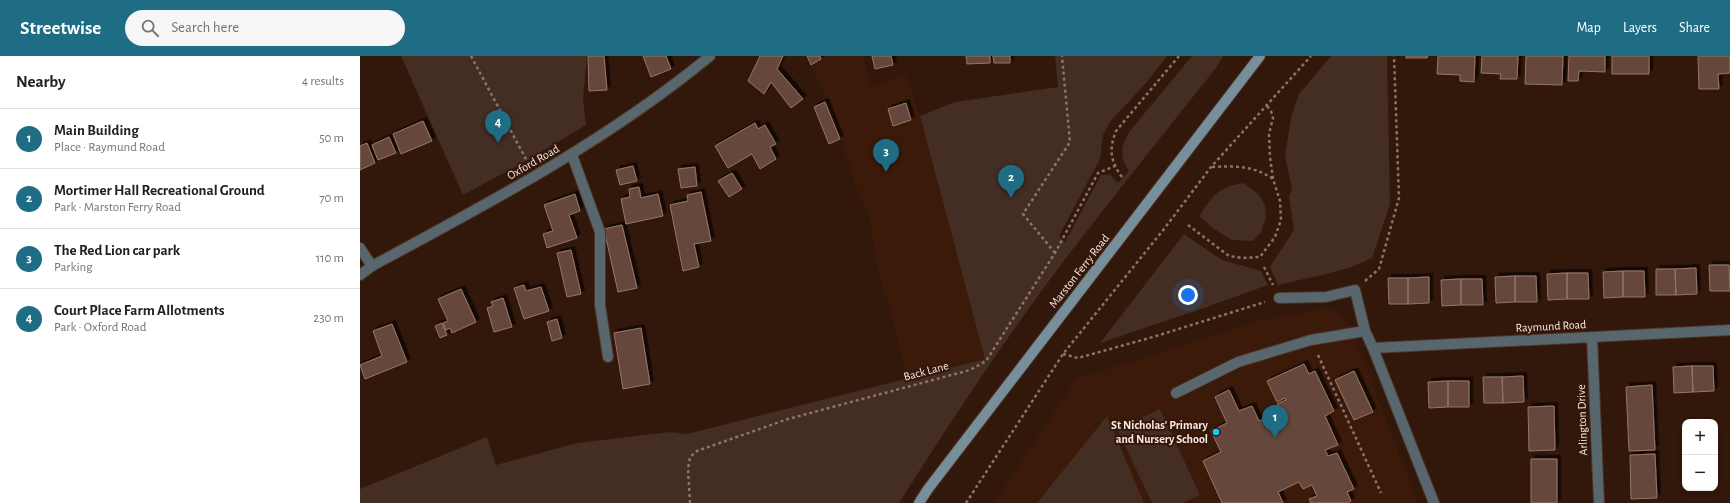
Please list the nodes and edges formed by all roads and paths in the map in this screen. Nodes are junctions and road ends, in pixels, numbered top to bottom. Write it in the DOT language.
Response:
graph roads {
  1 [pos="471,56"];
  2 [pos="710,56"];
  3 [pos="1062,56"];
  4 [pos="1179,56"];
  5 [pos="1260,56"];
  6 [pos="1311,56"];
  7 [pos="1394,56"];
  8 [pos="1267,106"];
  9 [pos="572,155"];
  10 [pos="526,161"];
  11 [pos="1115,166"];
  12 [pos="1211,167"];
  13 [pos="1122,176"];
  14 [pos="1273,179"];
  15 [pos="1188,225"];
  16 [pos="360,248"];
  17 [pos="1055,253"];
  18 [pos="372,266"];
  19 [pos="1264,267"];
  20 [pos="360,275"];
  21 [pos="1354,290"];
  22 [pos="1279,298"];
  23 [pos="1730,330"];
  24 [pos="1365,331"];
  25 [pos="1592,337"];
  26 [pos="1311,340"];
  27 [pos="1374,348"];
  28 [pos="1063,354"];
  29 [pos="608,357"];
  30 [pos="1176,393"];
  31 [pos="1382,493"];
  32 [pos="690,503"];
  33 [pos="919,503"];
  34 [pos="966,503"];
  35 [pos="1434,503"];
  36 [pos="1599,503"];
  1 -- 10 [label="path"];
  2 -- 9 [label="street, Oxford Road"];
  3 -- 17 [label="path"];
  4 -- 11 [label="path"];
  5 -- 33 [label="main road, Marston Ferry Road"];
  6 -- 8 [label="path"];
  7 -- 21 [label="path"];
  8 -- 12 [label="path"];
  8 -- 14 [label="path"];
  9 -- 18 [label="street, Oxford Road"];
  9 -- 29 [label="street"];
  11 -- 13 [label="path"];
  11 -- 17 [label="path, Back Lane"];
  12 -- 14 [label="path"];
  12 -- 28 [label="path"];
  14 -- 15 [label="path"];
  16 -- 18 [label="street"];
  17 -- 32 [label="path, Back Lane"];
  18 -- 20 [label="street, Oxford Road"];
  19 -- 22 [label="path"];
  21 -- 22 [label="street"];
  21 -- 24 [label="street"];
  22 -- 28 [label="path"];
  23 -- 25 [label="street, Raymund Road"];
  24 -- 26 [label="street"];
  24 -- 27 [label="street"];
  25 -- 27 [label="street, Raymund Road"];
  25 -- 36 [label="street, Arlington Drive"];
  26 -- 30 [label="street"];
  26 -- 31 [label="path"];
  27 -- 35 [label="street"];
  28 -- 34 [label="path"];
}
